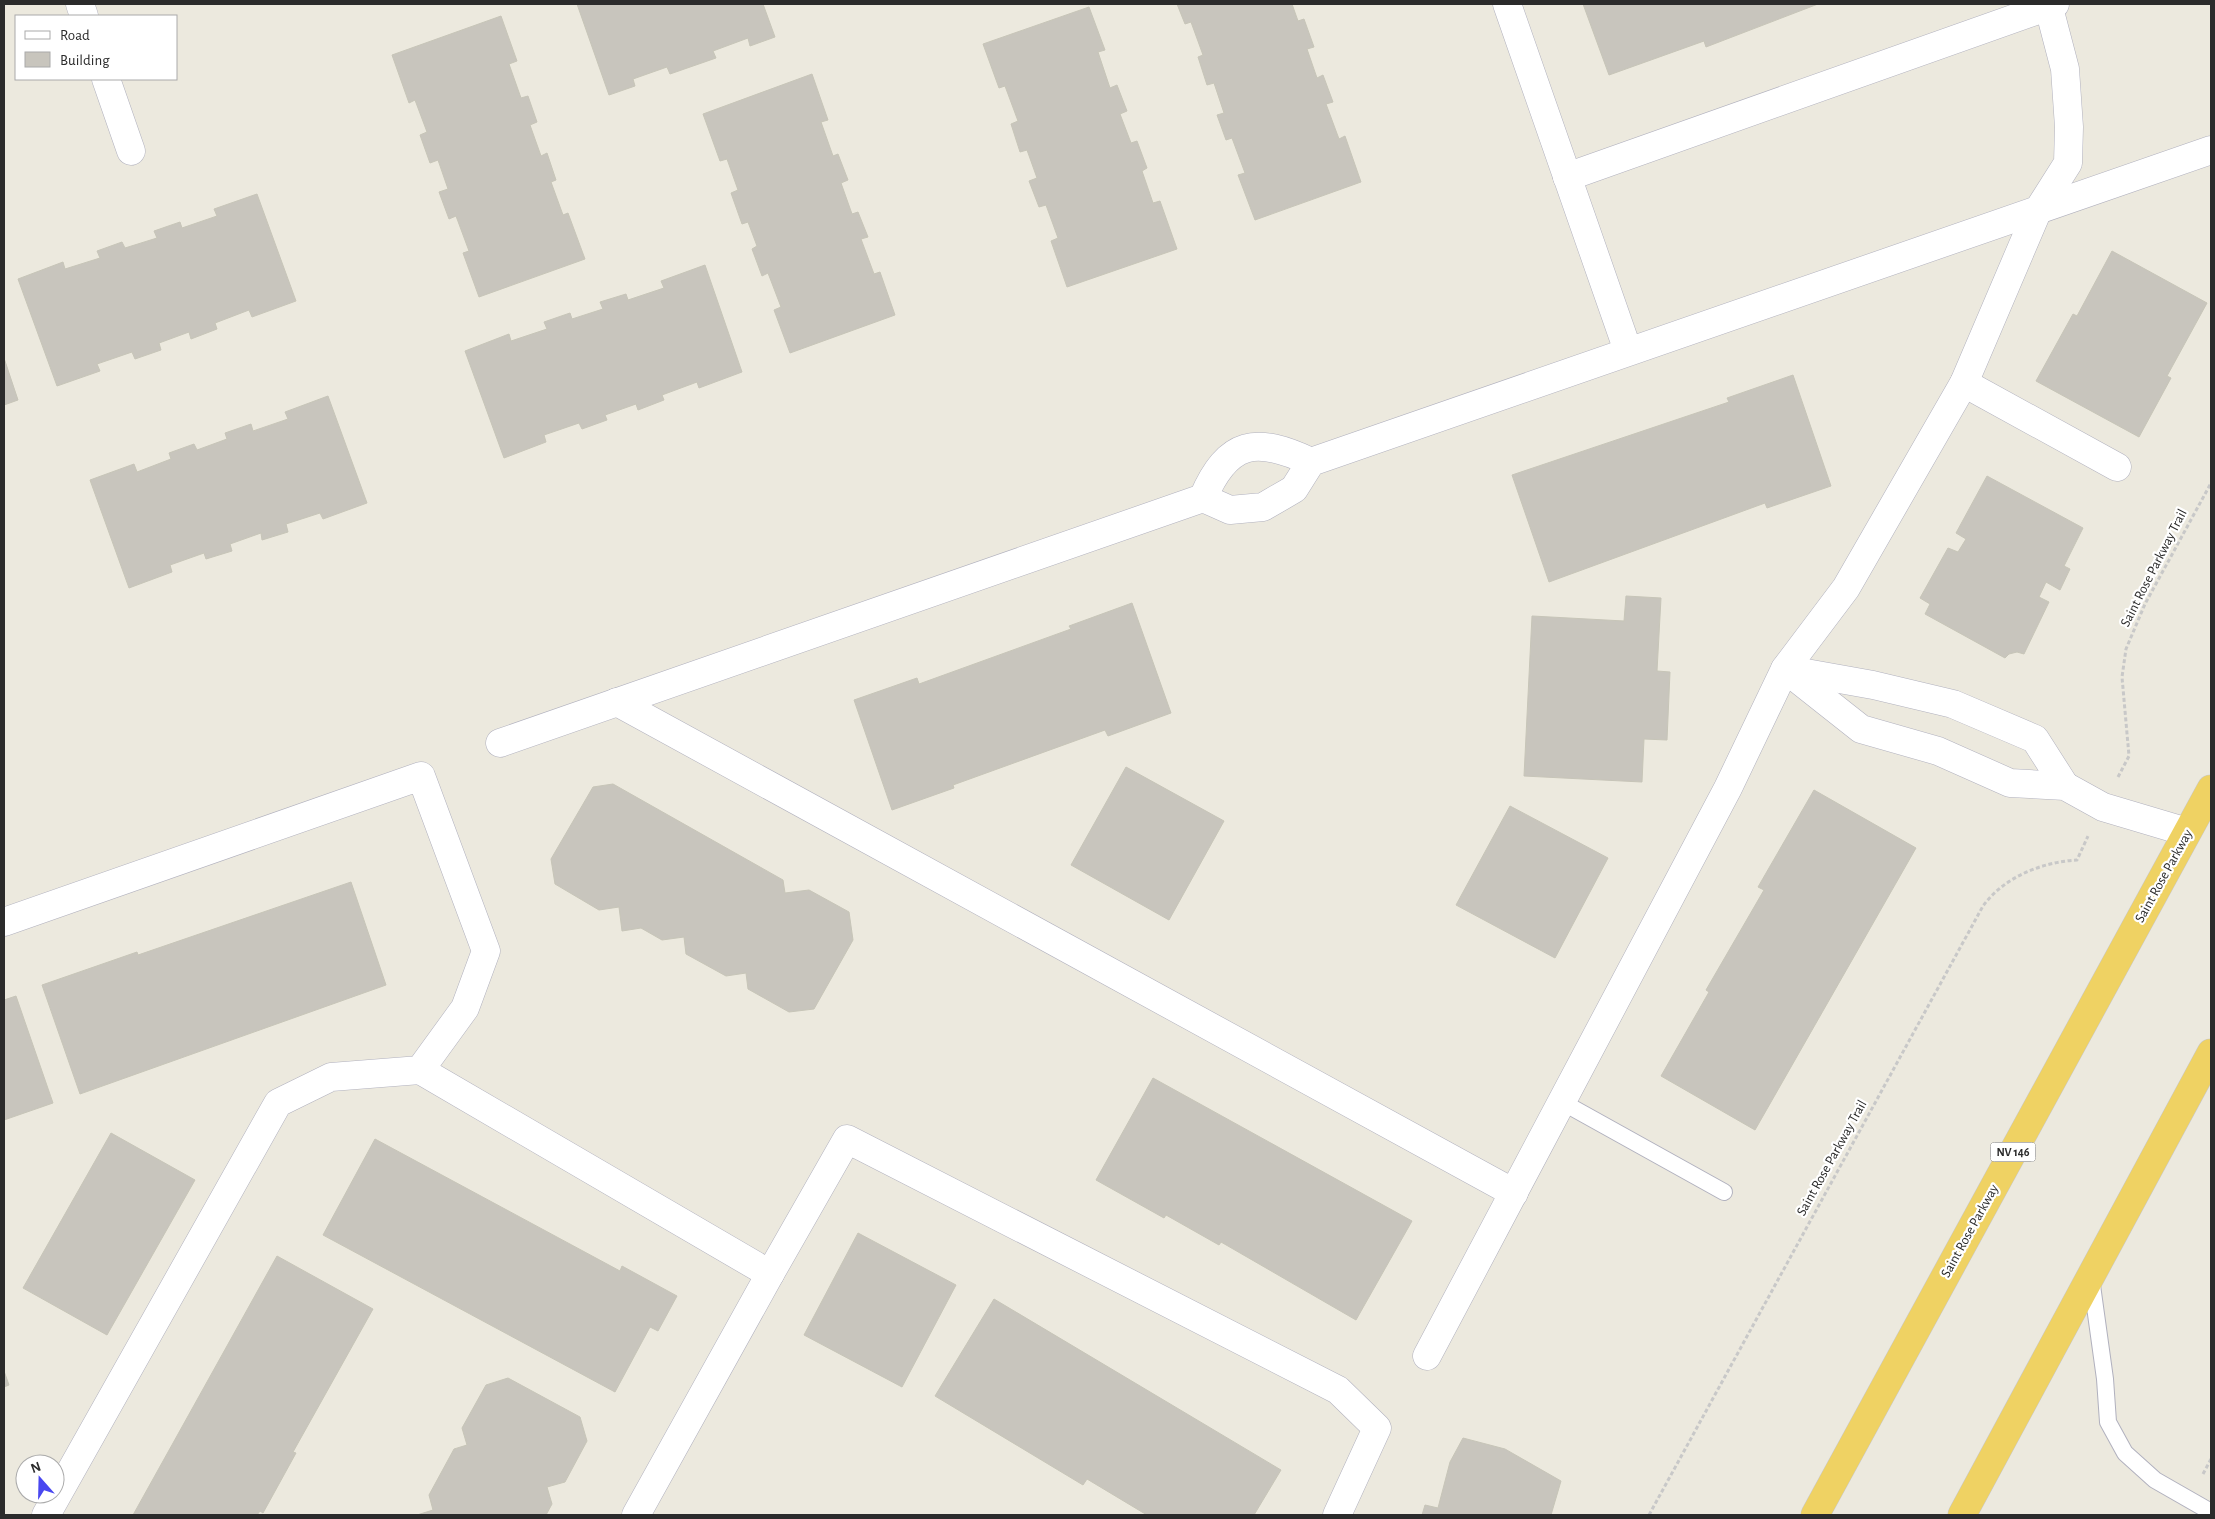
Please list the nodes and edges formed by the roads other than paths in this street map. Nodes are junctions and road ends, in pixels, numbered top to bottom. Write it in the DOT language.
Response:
graph roads {
  1 [pos="1506,4"];
  2 [pos="2051,4"];
  3 [pos="106,80"];
  4 [pos="2211,150"];
  5 [pos="132,151"];
  6 [pos="1567,177"];
  7 [pos="2037,212"];
  8 [pos="1628,351"];
  9 [pos="1964,383"];
  10 [pos="1311,462"];
  11 [pos="2117,467"];
  12 [pos="1203,498"];
  13 [pos="1785,670"];
  14 [pos="617,702"];
  15 [pos="500,743"];
  16 [pos="2065,786"];
  17 [pos="2211,789"];
  18 [pos="2188,832"];
  19 [pos="4,922"];
  20 [pos="2211,1053"];
  21 [pos="420,1070"];
  22 [pos="1562,1102"];
  23 [pos="1724,1192"];
  24 [pos="1514,1193"];
  25 [pos="770,1274"];
  26 [pos="2090,1274"];
  27 [pos="1427,1356"];
  28 [pos="2211,1512"];
  29 [pos="46,1515"];
  30 [pos="636,1515"];
  31 [pos="1337,1515"];
  32 [pos="1815,1515"];
  33 [pos="1962,1515"];
  1 -- 6 [label="street"];
  2 -- 6 [label="street"];
  2 -- 7 [label="street"];
  3 -- 5 [label="street"];
  4 -- 7 [label="street"];
  6 -- 8 [label="street"];
  7 -- 8 [label="street"];
  7 -- 9 [label="street"];
  8 -- 10 [label="street"];
  9 -- 11 [label="street"];
  9 -- 13 [label="street"];
  10 -- 12 [label="street"];
  10 -- 12 [label="street"];
  12 -- 14 [label="street"];
  13 -- 16 [label="street"];
  13 -- 16 [label="street"];
  13 -- 22 [label="street"];
  14 -- 15 [label="street"];
  14 -- 24 [label="street"];
  16 -- 18 [label="street"];
  17 -- 18 [label="highway, Saint Rose Parkway / NV 146"];
  18 -- 32 [label="highway, Saint Rose Parkway / NV 146"];
  19 -- 21 [label="street"];
  20 -- 26 [label="highway"];
  21 -- 25 [label="street"];
  21 -- 29 [label="street"];
  22 -- 23 [label="lane"];
  22 -- 24 [label="street"];
  24 -- 27 [label="street"];
  25 -- 30 [label="street"];
  25 -- 31 [label="street"];
  26 -- 28 [label="lane"];
  26 -- 33 [label="highway"];
}
